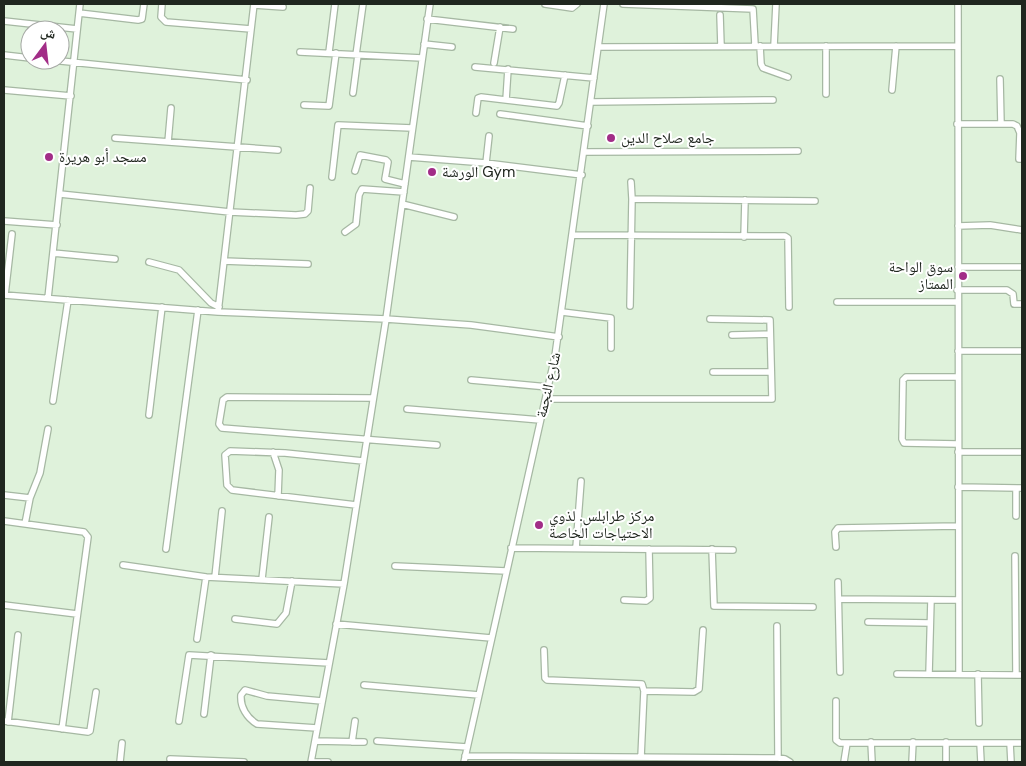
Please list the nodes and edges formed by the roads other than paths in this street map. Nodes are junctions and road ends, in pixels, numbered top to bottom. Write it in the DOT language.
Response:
graph roads {
  1 [pos="80,4"];
  2 [pos="144,4"];
  3 [pos="162,4"];
  4 [pos="335,4"];
  5 [pos="363,4"];
  6 [pos="430,4"];
  7 [pos="545,4"];
  8 [pos="577,4"];
  9 [pos="604,4"];
  10 [pos="624,4"];
  11 [pos="776,4"];
  12 [pos="958,4"];
  13 [pos="254,5"];
  14 [pos="283,7"];
  15 [pos="79,12"];
  16 [pos="720,15"];
  17 [pos="427,19"];
  18 [pos="4,21"];
  19 [pos="500,27"];
  20 [pos="77,29"];
  21 [pos="251,29"];
  22 [pos="513,29"];
  23 [pos="424,44"];
  24 [pos="758,45"];
  25 [pos="721,46"];
  26 [pos="774,46"];
  27 [pos="826,46"];
  28 [pos="896,46"];
  29 [pos="957,46"];
  30 [pos="452,47"];
  31 [pos="598,47"];
  32 [pos="300,52"];
  33 [pos="333,53"];
  34 [pos="357,55"];
  35 [pos="4,56"];
  36 [pos="20,57"];
  37 [pos="422,58"];
  38 [pos="70,62"];
  39 [pos="74,62"];
  40 [pos="494,63"];
  41 [pos="475,67"];
  42 [pos="508,69"];
  43 [pos="565,75"];
  44 [pos="788,77"];
  45 [pos="594,78"];
  46 [pos="1000,79"];
  47 [pos="247,80"];
  48 [pos="4,90"];
  49 [pos="892,90"];
  50 [pos="353,93"];
  51 [pos="826,94"];
  52 [pos="71,96"];
  53 [pos="506,100"];
  54 [pos="773,100"];
  55 [pos="591,102"];
  56 [pos="304,105"];
  57 [pos="171,108"];
  58 [pos="476,113"];
  59 [pos="500,114"];
  60 [pos="958,124"];
  61 [pos="1001,124"];
  62 [pos="588,126"];
  63 [pos="412,128"];
  64 [pos="489,136"];
  65 [pos="115,138"];
  66 [pos="168,142"];
  67 [pos="238,148"];
  68 [pos="278,150"];
  69 [pos="798,151"];
  70 [pos="585,152"];
  71 [pos="409,157"];
  72 [pos="1022,159"];
  73 [pos="486,163"];
  74 [pos="355,171"];
  75 [pos="332,176"];
  76 [pos="582,176"];
  77 [pos="631,182"];
  78 [pos="405,184"];
  79 [pos="310,188"];
  80 [pos="404,192"];
  81 [pos="60,194"];
  82 [pos="632,199"];
  83 [pos="745,200"];
  84 [pos="814,201"];
  85 [pos="402,204"];
  86 [pos="230,212"];
  87 [pos="454,217"];
  88 [pos="4,221"];
  89 [pos="57,225"];
  90 [pos="958,226"];
  91 [pos="1022,230"];
  92 [pos="345,232"];
  93 [pos="12,234"];
  94 [pos="574,235"];
  95 [pos="631,236"];
  96 [pos="744,237"];
  97 [pos="53,254"];
  98 [pos="115,259"];
  99 [pos="224,261"];
  100 [pos="149,262"];
  101 [pos="308,264"];
  102 [pos="958,267"];
  103 [pos="1022,267"];
  104 [pos="957,290"];
  105 [pos="5,295"];
  106 [pos="48,298"];
  107 [pos="68,300"];
  108 [pos="837,302"];
  109 [pos="957,302"];
  110 [pos="1022,304"];
  111 [pos="630,306"];
  112 [pos="789,306"];
  113 [pos="162,307"];
  114 [pos="198,310"];
  115 [pos="218,310"];
  116 [pos="562,312"];
  117 [pos="386,318"];
  118 [pos="710,319"];
  119 [pos="770,334"];
  120 [pos="732,335"];
  121 [pos="559,337"];
  122 [pos="611,348"];
  123 [pos="958,351"];
  124 [pos="1022,351"];
  125 [pos="713,372"];
  126 [pos="770,372"];
  127 [pos="958,377"];
  128 [pos="471,380"];
  129 [pos="548,387"];
  130 [pos="372,398"];
  131 [pos="546,399"];
  132 [pos="53,401"];
  133 [pos="407,409"];
  134 [pos="149,415"];
  135 [pos="540,420"];
  136 [pos="48,429"];
  137 [pos="366,440"];
  138 [pos="958,444"];
  139 [pos="437,445"];
  140 [pos="273,452"];
  141 [pos="958,452"];
  142 [pos="1022,452"];
  143 [pos="363,461"];
  144 [pos="581,481"];
  145 [pos="958,487"];
  146 [pos="1019,488"];
  147 [pos="4,495"];
  148 [pos="278,496"];
  149 [pos="30,498"];
  150 [pos="356,505"];
  151 [pos="222,511"];
  152 [pos="1016,516"];
  153 [pos="269,517"];
  154 [pos="4,521"];
  155 [pos="26,524"];
  156 [pos="958,526"];
  157 [pos="836,547"];
  158 [pos="511,548"];
  159 [pos="576,548"];
  160 [pos="166,549"];
  161 [pos="649,549"];
  162 [pos="712,549"];
  163 [pos="733,550"];
  164 [pos="1015,556"];
  165 [pos="123,565"];
  166 [pos="395,566"];
  167 [pos="506,570"];
  168 [pos="206,576"];
  169 [pos="215,577"];
  170 [pos="262,579"];
  171 [pos="292,581"];
  172 [pos="838,582"];
  173 [pos="344,584"];
  174 [pos="624,600"];
  175 [pos="839,600"];
  176 [pos="931,600"];
  177 [pos="959,600"];
  178 [pos="4,605"];
  179 [pos="813,607"];
  180 [pos="77,614"];
  181 [pos="235,619"];
  182 [pos="868,622"];
  183 [pos="930,623"];
  184 [pos="336,624"];
  185 [pos="777,626"];
  186 [pos="703,630"];
  187 [pos="18,635"];
  188 [pos="491,638"];
  189 [pos="197,639"];
  190 [pos="544,650"];
  191 [pos="211,655"];
  192 [pos="330,663"];
  193 [pos="840,672"];
  194 [pos="897,674"];
  195 [pos="929,674"];
  196 [pos="959,674"];
  197 [pos="978,674"];
  198 [pos="1019,675"];
  199 [pos="364,685"];
  200 [pos="644,691"];
  201 [pos="96,692"];
  202 [pos="479,695"];
  203 [pos="322,701"];
  204 [pos="836,701"];
  205 [pos="204,714"];
  206 [pos="179,721"];
  207 [pos="6,722"];
  208 [pos="355,722"];
  209 [pos="979,723"];
  210 [pos="317,728"];
  211 [pos="62,729"];
  212 [pos="315,741"];
  213 [pos="377,741"];
  214 [pos="352,742"];
  215 [pos="364,742"];
  216 [pos="871,742"];
  217 [pos="913,742"];
  218 [pos="946,742"];
  219 [pos="122,743"];
  220 [pos="847,743"];
  221 [pos="980,743"];
  222 [pos="1010,743"];
  223 [pos="1022,743"];
  224 [pos="467,747"];
  225 [pos="641,758"];
  226 [pos="778,758"];
  227 [pos="170,759"];
  228 [pos="464,759"];
  229 [pos="708,760"];
  230 [pos="120,762"];
  231 [pos="244,762"];
  232 [pos="311,762"];
  233 [pos="328,762"];
  234 [pos="790,762"];
  235 [pos="844,762"];
  236 [pos="872,762"];
  237 [pos="912,762"];
  238 [pos="946,762"];
  239 [pos="981,762"];
  240 [pos="1011,762"];
  1 -- 15 [label="street"];
  2 -- 15 [label="street"];
  3 -- 21 [label="street"];
  4 -- 33 [label="street"];
  5 -- 34 [label="street"];
  6 -- 17 [label="street"];
  7 -- 8 [label="street"];
  9 -- 31 [label="street, شارع النجمة"];
  10 -- 24 [label="street"];
  11 -- 26 [label="street"];
  12 -- 29 [label="street"];
  13 -- 14 [label="street"];
  13 -- 21 [label="street"];
  15 -- 20 [label="street"];
  16 -- 25 [label="street"];
  17 -- 19 [label="street"];
  17 -- 23 [label="street"];
  18 -- 20 [label="street"];
  19 -- 22 [label="street"];
  19 -- 40 [label="street"];
  20 -- 39 [label="street"];
  21 -- 47 [label="street"];
  23 -- 30 [label="street"];
  23 -- 37 [label="street"];
  24 -- 25 [label="street"];
  24 -- 26 [label="street"];
  24 -- 44 [label="street"];
  25 -- 31 [label="street"];
  26 -- 27 [label="street"];
  27 -- 28 [label="street"];
  27 -- 51 [label="street"];
  28 -- 29 [label="street"];
  28 -- 49 [label="street"];
  29 -- 60 [label="street"];
  31 -- 45 [label="street, شارع النجمة"];
  32 -- 33 [label="street"];
  33 -- 34 [label="street"];
  33 -- 56 [label="street"];
  34 -- 37 [label="street"];
  34 -- 50 [label="street"];
  35 -- 36 [label="street"];
  37 -- 63 [label="street"];
  38 -- 39 [label="street"];
  39 -- 47 [label="street"];
  39 -- 52 [label="street"];
  41 -- 42 [label="street"];
  42 -- 43 [label="street"];
  42 -- 53 [label="street"];
  43 -- 45 [label="street"];
  43 -- 53 [label="street"];
  45 -- 55 [label="street, شارع النجمة"];
  46 -- 61 [label="street"];
  47 -- 67 [label="street"];
  48 -- 52 [label="street"];
  52 -- 81 [label="street"];
  53 -- 58 [label="street"];
  54 -- 55 [label="street"];
  55 -- 62 [label="street, شارع النجمة"];
  57 -- 66 [label="street"];
  59 -- 62 [label="street"];
  60 -- 61 [label="street"];
  60 -- 90 [label="street"];
  61 -- 72 [label="street"];
  62 -- 70 [label="street, شارع النجمة"];
  63 -- 71 [label="street"];
  63 -- 75 [label="street"];
  64 -- 73 [label="street"];
  65 -- 66 [label="street"];
  66 -- 67 [label="street"];
  67 -- 68 [label="street"];
  67 -- 86 [label="street"];
  69 -- 70 [label="street"];
  70 -- 76 [label="street, شارع النجمة"];
  71 -- 73 [label="street"];
  71 -- 78 [label="street"];
  73 -- 76 [label="street"];
  74 -- 78 [label="street"];
  76 -- 94 [label="street, شارع النجمة"];
  77 -- 82 [label="street"];
  78 -- 80 [label="street"];
  79 -- 86 [label="street"];
  80 -- 85 [label="street"];
  80 -- 92 [label="street"];
  81 -- 86 [label="street"];
  81 -- 89 [label="street"];
  82 -- 83 [label="street"];
  82 -- 95 [label="street"];
  83 -- 84 [label="street"];
  83 -- 96 [label="street"];
  85 -- 87 [label="street"];
  85 -- 117 [label="street"];
  86 -- 99 [label="street"];
  88 -- 89 [label="street"];
  89 -- 97 [label="street"];
  90 -- 91 [label="street"];
  90 -- 102 [label="street"];
  93 -- 105 [label="street"];
  94 -- 95 [label="street"];
  94 -- 116 [label="street, شارع النجمة"];
  95 -- 96 [label="street"];
  95 -- 111 [label="street"];
  96 -- 112 [label="street"];
  97 -- 98 [label="street"];
  97 -- 106 [label="street"];
  99 -- 101 [label="street"];
  99 -- 115 [label="street"];
  100 -- 115 [label="street"];
  102 -- 103 [label="street"];
  102 -- 104 [label="street"];
  104 -- 109 [label="street"];
  104 -- 110 [label="street"];
  105 -- 106 [label="street"];
  106 -- 107 [label="street"];
  107 -- 113 [label="street"];
  107 -- 132 [label="street"];
  108 -- 109 [label="street"];
  109 -- 123 [label="street"];
  113 -- 114 [label="street"];
  113 -- 134 [label="street"];
  114 -- 115 [label="street"];
  114 -- 160 [label="street"];
  115 -- 117 [label="street"];
  116 -- 121 [label="street, شارع النجمة"];
  116 -- 122 [label="street"];
  117 -- 121 [label="street"];
  117 -- 130 [label="street"];
  118 -- 119 [label="street"];
  119 -- 120 [label="street"];
  119 -- 126 [label="street"];
  121 -- 129 [label="street, شارع النجمة"];
  123 -- 124 [label="street"];
  123 -- 127 [label="street"];
  125 -- 126 [label="street"];
  126 -- 131 [label="street"];
  127 -- 138 [label="street"];
  127 -- 138 [label="street"];
  128 -- 129 [label="street"];
  129 -- 131 [label="street, شارع النجمة"];
  130 -- 137 [label="street"];
  130 -- 137 [label="street"];
  131 -- 135 [label="street, شارع النجمة"];
  133 -- 135 [label="street"];
  135 -- 158 [label="street, شارع النجمة"];
  136 -- 149 [label="street"];
  137 -- 139 [label="street"];
  137 -- 143 [label="street"];
  138 -- 141 [label="street"];
  140 -- 143 [label="street"];
  140 -- 148 [label="street"];
  140 -- 148 [label="street"];
  141 -- 142 [label="street"];
  141 -- 145 [label="street"];
  143 -- 150 [label="street"];
  144 -- 159 [label="street"];
  145 -- 146 [label="street"];
  145 -- 156 [label="street"];
  146 -- 152 [label="street"];
  147 -- 149 [label="street"];
  148 -- 150 [label="street"];
  149 -- 155 [label="street"];
  150 -- 173 [label="street"];
  151 -- 169 [label="street"];
  153 -- 170 [label="street"];
  154 -- 155 [label="street"];
  155 -- 180 [label="street"];
  156 -- 157 [label="street"];
  156 -- 177 [label="street"];
  158 -- 159 [label="street"];
  158 -- 167 [label="street, شارع النجمة"];
  159 -- 161 [label="street"];
  161 -- 162 [label="street"];
  161 -- 174 [label="street"];
  162 -- 163 [label="street"];
  162 -- 179 [label="street"];
  164 -- 198 [label="street"];
  165 -- 168 [label="street"];
  166 -- 167 [label="street"];
  167 -- 188 [label="street, شارع النجمة"];
  168 -- 169 [label="street"];
  168 -- 189 [label="street"];
  169 -- 170 [label="street"];
  170 -- 171 [label="street"];
  171 -- 173 [label="street"];
  171 -- 181 [label="street"];
  172 -- 175 [label="street"];
  173 -- 184 [label="street"];
  175 -- 176 [label="street"];
  175 -- 193 [label="street"];
  176 -- 177 [label="street"];
  176 -- 183 [label="street"];
  177 -- 196 [label="street"];
  178 -- 180 [label="street"];
  180 -- 211 [label="street"];
  182 -- 183 [label="street"];
  183 -- 195 [label="street"];
  184 -- 188 [label="street"];
  184 -- 192 [label="street"];
  185 -- 226 [label="street"];
  186 -- 200 [label="street"];
  187 -- 207 [label="street"];
  188 -- 202 [label="street, شارع النجمة"];
  190 -- 200 [label="street"];
  191 -- 192 [label="street"];
  191 -- 205 [label="street"];
  191 -- 206 [label="street"];
  192 -- 203 [label="street"];
  194 -- 195 [label="street"];
  195 -- 196 [label="street"];
  196 -- 197 [label="street"];
  197 -- 198 [label="street"];
  197 -- 209 [label="street"];
  199 -- 202 [label="street"];
  200 -- 225 [label="street"];
  201 -- 211 [label="street"];
  202 -- 224 [label="street, شارع النجمة"];
  203 -- 210 [label="street"];
  203 -- 210 [label="street"];
  204 -- 220 [label="street"];
  207 -- 211 [label="street"];
  208 -- 214 [label="street"];
  210 -- 212 [label="street"];
  212 -- 214 [label="street"];
  212 -- 232 [label="street"];
  213 -- 224 [label="street"];
  214 -- 215 [label="street"];
  216 -- 217 [label="street"];
  216 -- 220 [label="street"];
  216 -- 236 [label="street"];
  217 -- 218 [label="street"];
  217 -- 237 [label="street"];
  218 -- 221 [label="street"];
  218 -- 238 [label="street"];
  219 -- 230 [label="street"];
  220 -- 235 [label="street"];
  221 -- 222 [label="street"];
  221 -- 239 [label="street"];
  222 -- 223 [label="street"];
  222 -- 240 [label="street"];
  224 -- 228 [label="street, شارع النجمة"];
  225 -- 228 [label="street"];
  225 -- 229 [label="street"];
  226 -- 229 [label="street"];
  226 -- 234 [label="street"];
  227 -- 231 [label="street"];
  232 -- 233 [label="street"];
}
